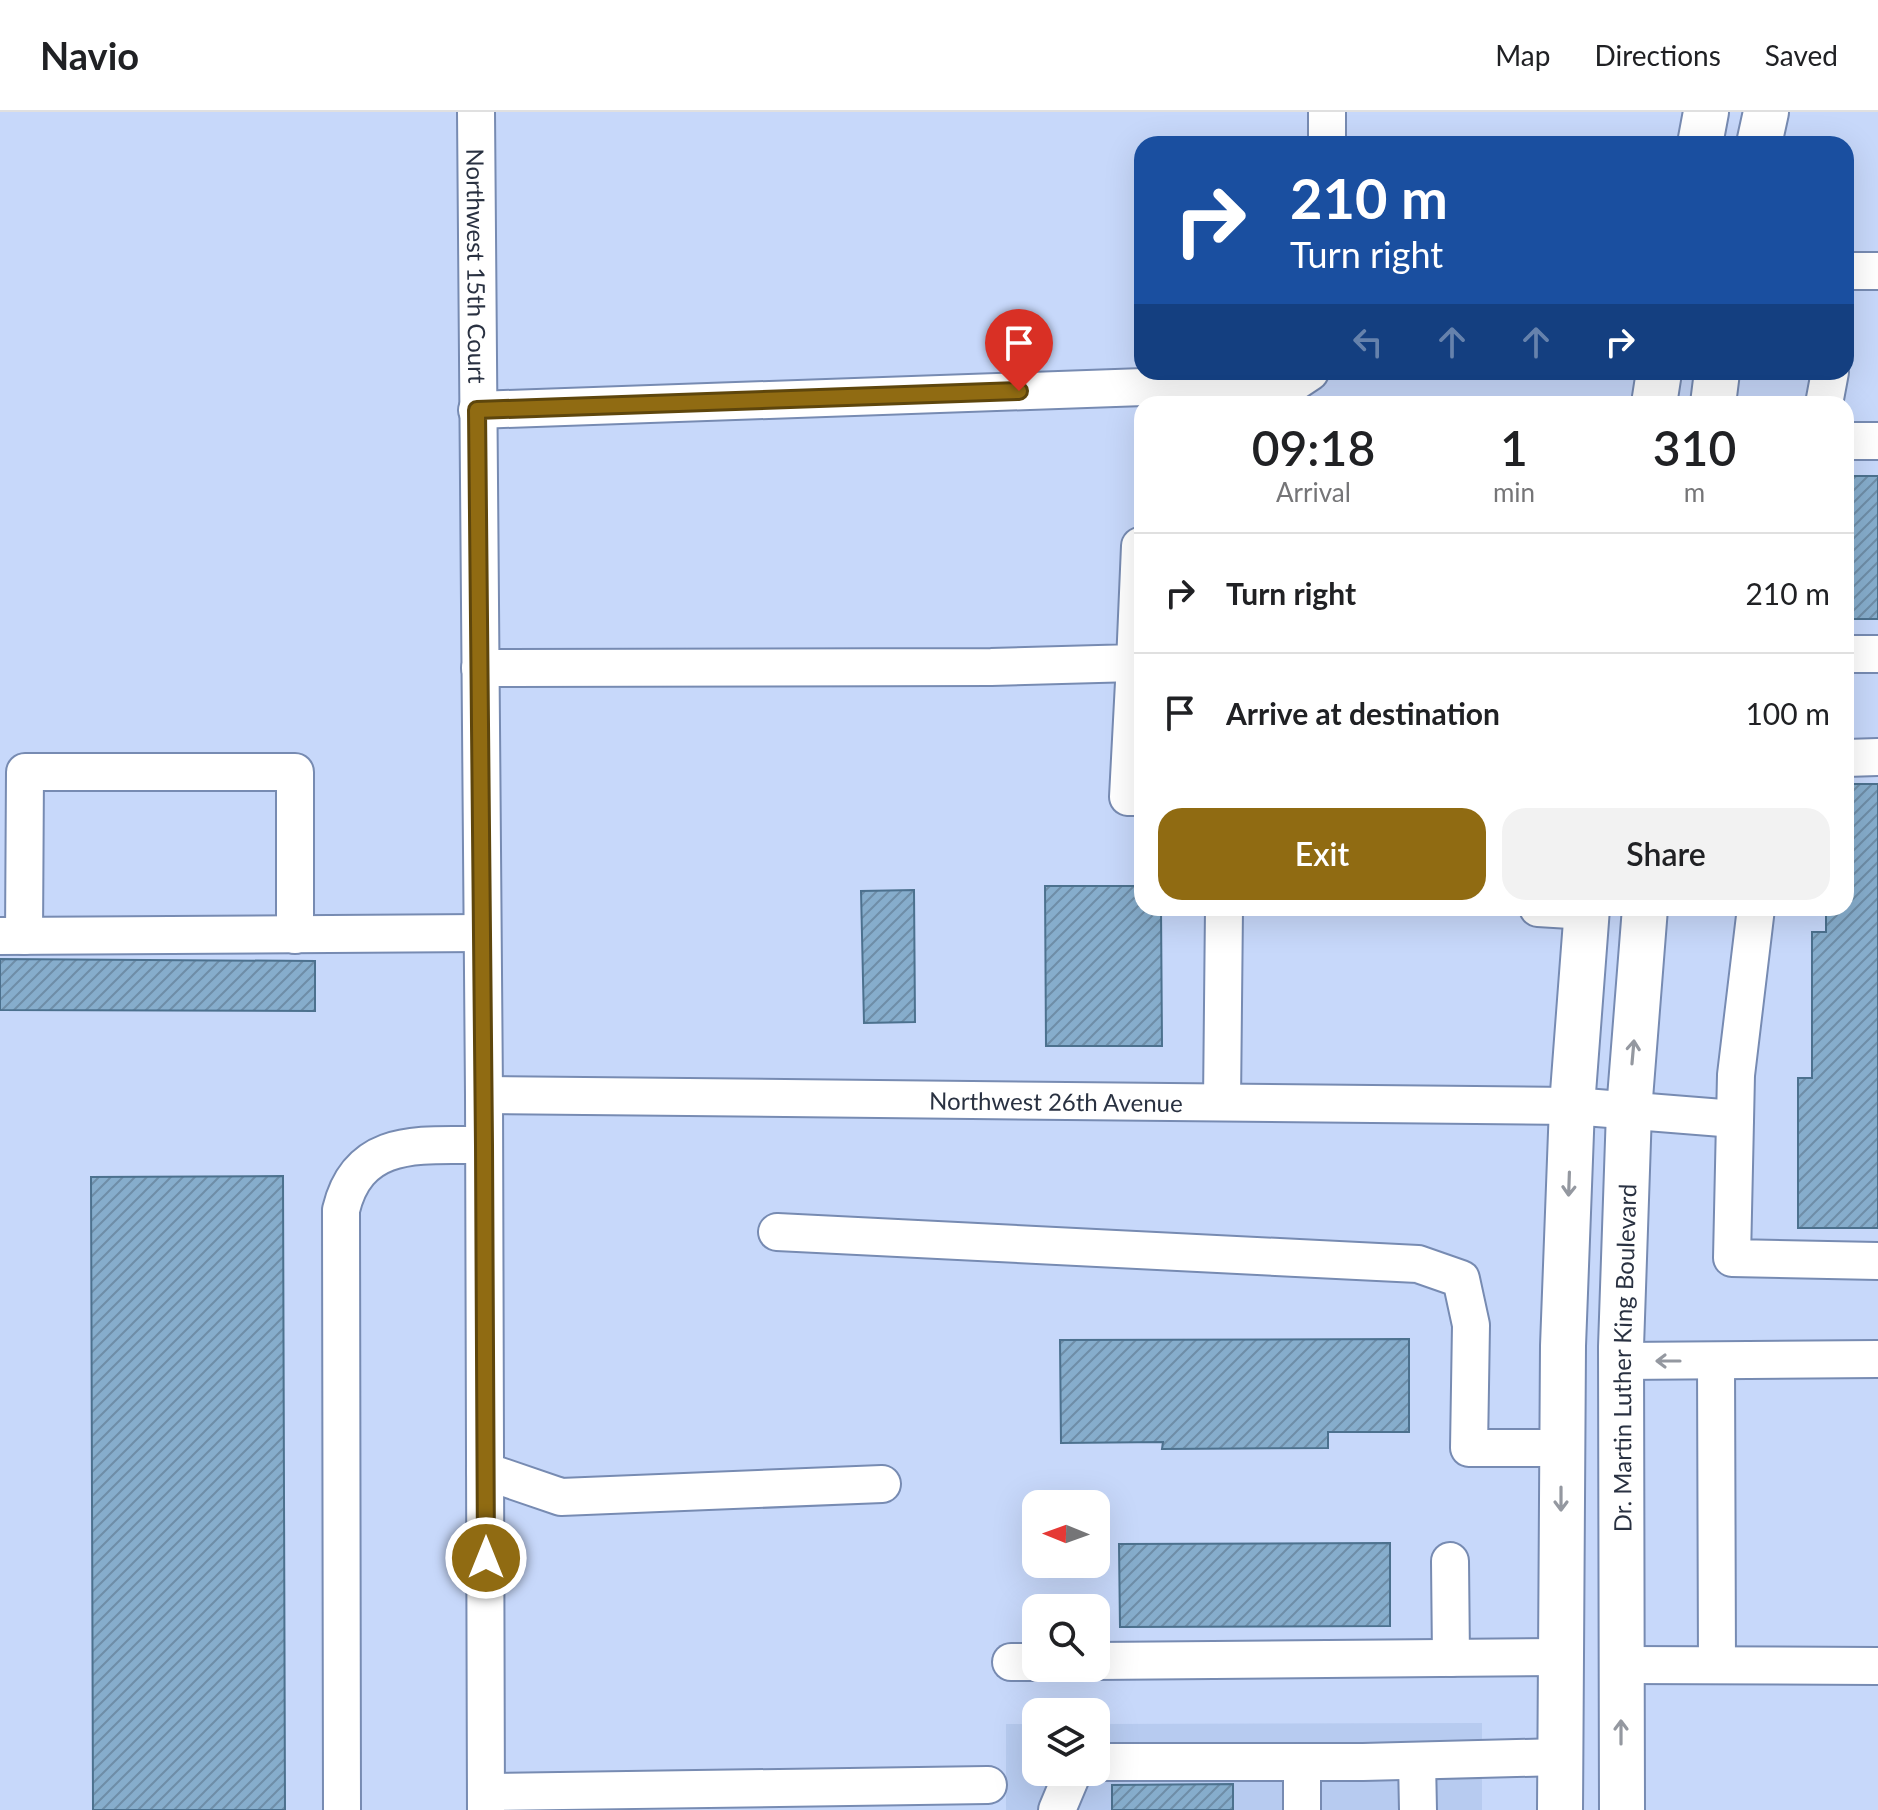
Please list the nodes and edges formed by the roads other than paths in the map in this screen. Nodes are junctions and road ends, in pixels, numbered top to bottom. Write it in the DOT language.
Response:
graph roads {
  1 [pos="476,112"];
  2 [pos="1327,112"];
  3 [pos="1706,112"];
  4 [pos="1730,112"];
  5 [pos="1766,112"];
  6 [pos="1327,136"];
  7 [pos="1702,136"];
  8 [pos="1730,136"];
  9 [pos="1761,136"];
  10 [pos="1298,380"];
  11 [pos="477,410"];
  12 [pos="1854,441"];
  13 [pos="1878,441"];
  14 [pos="1854,654"];
  15 [pos="1878,654"];
  16 [pos="1134,663"];
  17 [pos="480,668"];
  18 [pos="1134,682"];
  19 [pos="1878,757"];
  20 [pos="1854,758"];
  21 [pos="1134,797"];
  22 [pos="1224,916"];
  23 [pos="1587,916"];
  24 [pos="1644,916"];
  25 [pos="1755,916"];
  26 [pos="482,933"];
  27 [pos="295,935"];
  28 [pos="12,936"];
  29 [pos="484,1095"];
  30 [pos="1222,1102"];
  31 [pos="1572,1106"];
  32 [pos="1629,1111"];
  33 [pos="1735,1119"];
  34 [pos="484,1145"];
  35 [pos="777,1232"];
  36 [pos="1878,1261"];
  37 [pos="1878,1359"];
  38 [pos="1621,1361"];
  39 [pos="1716,1361"];
  40 [pos="1562,1448"];
  41 [pos="485,1471"];
  42 [pos="882,1484"];
  43 [pos="1450,1561"];
  44 [pos="1560,1657"];
  45 [pos="1451,1658"];
  46 [pos="1110,1661"];
  47 [pos="1621,1665"];
  48 [pos="1717,1665"];
  49 [pos="1878,1666"];
  50 [pos="1560,1757"];
  51 [pos="1417,1761"];
  52 [pos="1110,1762"];
  53 [pos="1302,1762"];
  54 [pos="988,1785"];
  55 [pos="1067,1786"];
  56 [pos="486,1801"];
  57 [pos="342,1810"];
  58 [pos="1057,1810"];
  59 [pos="1302,1810"];
  60 [pos="1418,1810"];
  61 [pos="1560,1810"];
  62 [pos="1622,1810"];
  1 -- 11 [label="street, Northwest 15th Court"];
  2 -- 6 [label="street"];
  3 -- 7 [label="main road"];
  4 -- 8 [label="main road"];
  5 -- 9 [label="main road"];
  10 -- 11 [label="street"];
  11 -- 17 [label="street, Northwest 15th Court"];
  12 -- 13 [label="street"];
  14 -- 15 [label="street"];
  16 -- 17 [label="street"];
  17 -- 26 [label="street, Northwest 15th Court"];
  18 -- 21 [label="street"];
  19 -- 20 [label="street"];
  22 -- 30 [label="street"];
  23 -- 31 [label="main road"];
  32 -- 24 [label="main road, Dr. Martin Luther King Boulevard, one-way"];
  25 -- 33 [label="street"];
  26 -- 27 [label="street"];
  26 -- 29 [label="street, Northwest 15th Court"];
  27 -- 28 [label="street"];
  27 -- 28 [label="street"];
  29 -- 30 [label="street, Northwest 26th Avenue"];
  29 -- 34 [label="street, Northwest 15th Court"];
  30 -- 31 [label="street, Northwest 26th Avenue"];
  31 -- 32 [label="street, Northwest 26th Avenue"];
  31 -- 40 [label="main road, one-way"];
  32 -- 33 [label="street, Northwest 26th Avenue"];
  32 -- 38 [label="main road, Dr. Martin Luther King Boulevard"];
  33 -- 36 [label="street"];
  34 -- 41 [label="street, Northwest 15th Court"];
  34 -- 57 [label="street"];
  35 -- 40 [label="street"];
  37 -- 39 [label="street"];
  39 -- 38 [label="street, one-way"];
  38 -- 47 [label="main road, Dr. Martin Luther King Boulevard"];
  39 -- 48 [label="street"];
  40 -- 44 [label="main road, one-way"];
  41 -- 42 [label="street"];
  41 -- 56 [label="street, Northwest 15th Court"];
  43 -- 45 [label="street"];
  44 -- 45 [label="street"];
  44 -- 50 [label="main road"];
  45 -- 46 [label="street"];
  47 -- 48 [label="street"];
  62 -- 47 [label="main road, Dr. Martin Luther King Boulevard, one-way"];
  48 -- 49 [label="street"];
  50 -- 51 [label="street"];
  50 -- 61 [label="main road"];
  51 -- 53 [label="street"];
  51 -- 60 [label="street"];
  52 -- 53 [label="street"];
  53 -- 59 [label="street"];
  54 -- 56 [label="street"];
  55 -- 58 [label="street"];
}
